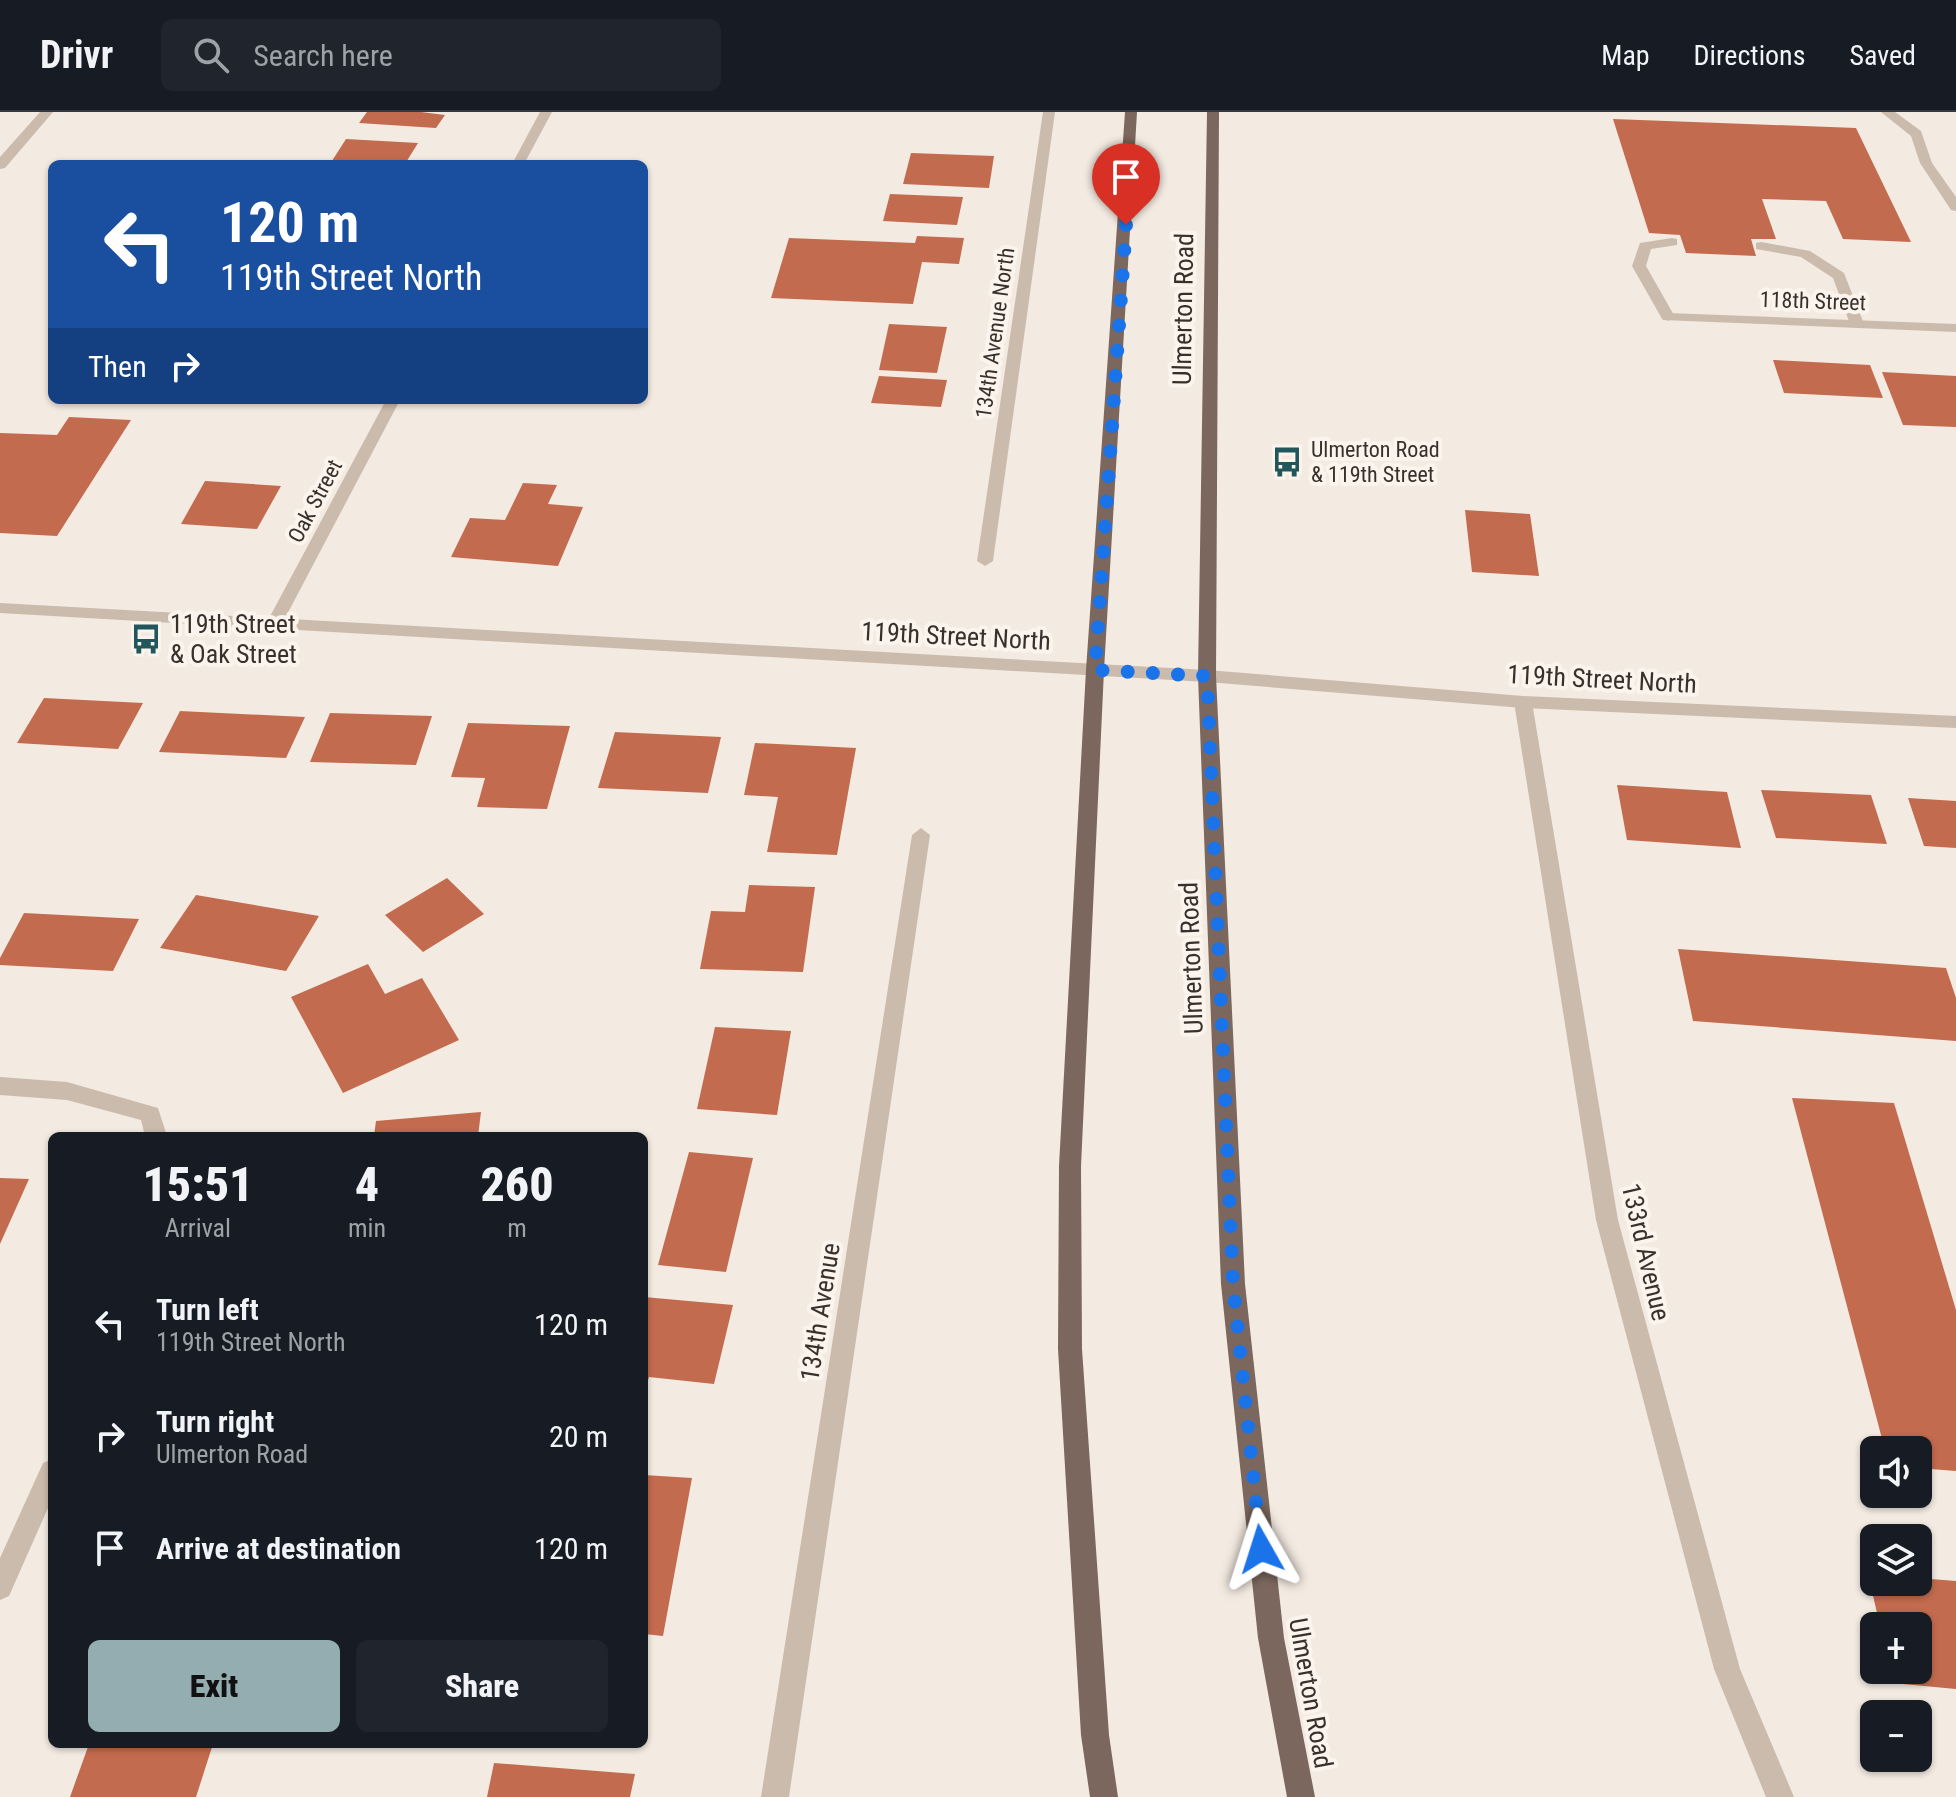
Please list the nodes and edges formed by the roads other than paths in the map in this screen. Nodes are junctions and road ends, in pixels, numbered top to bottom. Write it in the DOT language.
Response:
graph roads {
  1 [pos="47,112"];
  2 [pos="546,112"];
  3 [pos="1049,112"];
  4 [pos="1131,112"];
  5 [pos="1213,112"];
  6 [pos="1887,112"];
  7 [pos="520,160"];
  8 [pos="0,165"];
  9 [pos="1956,207"];
  10 [pos="1672,242"];
  11 [pos="1761,246"];
  12 [pos="1857,324"];
  13 [pos="1956,328"];
  14 [pos="391,404"];
  15 [pos="985,561"];
  16 [pos="0,608"];
  17 [pos="275,622"];
  18 [pos="1095,670"];
  19 [pos="1207,676"];
  20 [pos="1523,702"];
  21 [pos="1956,722"];
  22 [pos="921,835"];
  23 [pos="0,1086"];
  24 [pos="155,1132"];
  25 [pos="48,1480"];
  26 [pos="0,1587"];
  27 [pos="775,1797"];
  28 [pos="1104,1797"];
  29 [pos="1301,1797"];
  30 [pos="1780,1797"];
  1 -- 8 [label="street"];
  2 -- 7 [label="street"];
  3 -- 15 [label="street, 134th Avenue North"];
  4 -- 18 [label="main road"];
  5 -- 19 [label="main road, Ulmerton Road"];
  6 -- 9 [label="street"];
  10 -- 12 [label="street, 118th Street"];
  11 -- 12 [label="street"];
  12 -- 13 [label="street, 118th Street"];
  14 -- 17 [label="street, Oak Street"];
  16 -- 17 [label="street, 119th Street North"];
  17 -- 18 [label="street, 119th Street North"];
  18 -- 19 [label="street, 119th Street North"];
  18 -- 28 [label="main road"];
  19 -- 20 [label="street, 119th Street North"];
  19 -- 29 [label="main road, Ulmerton Road"];
  20 -- 21 [label="street, 119th Street North"];
  20 -- 30 [label="street, 133rd Avenue"];
  22 -- 27 [label="street, 134th Avenue"];
  23 -- 24 [label="street"];
  25 -- 26 [label="street"];
}
